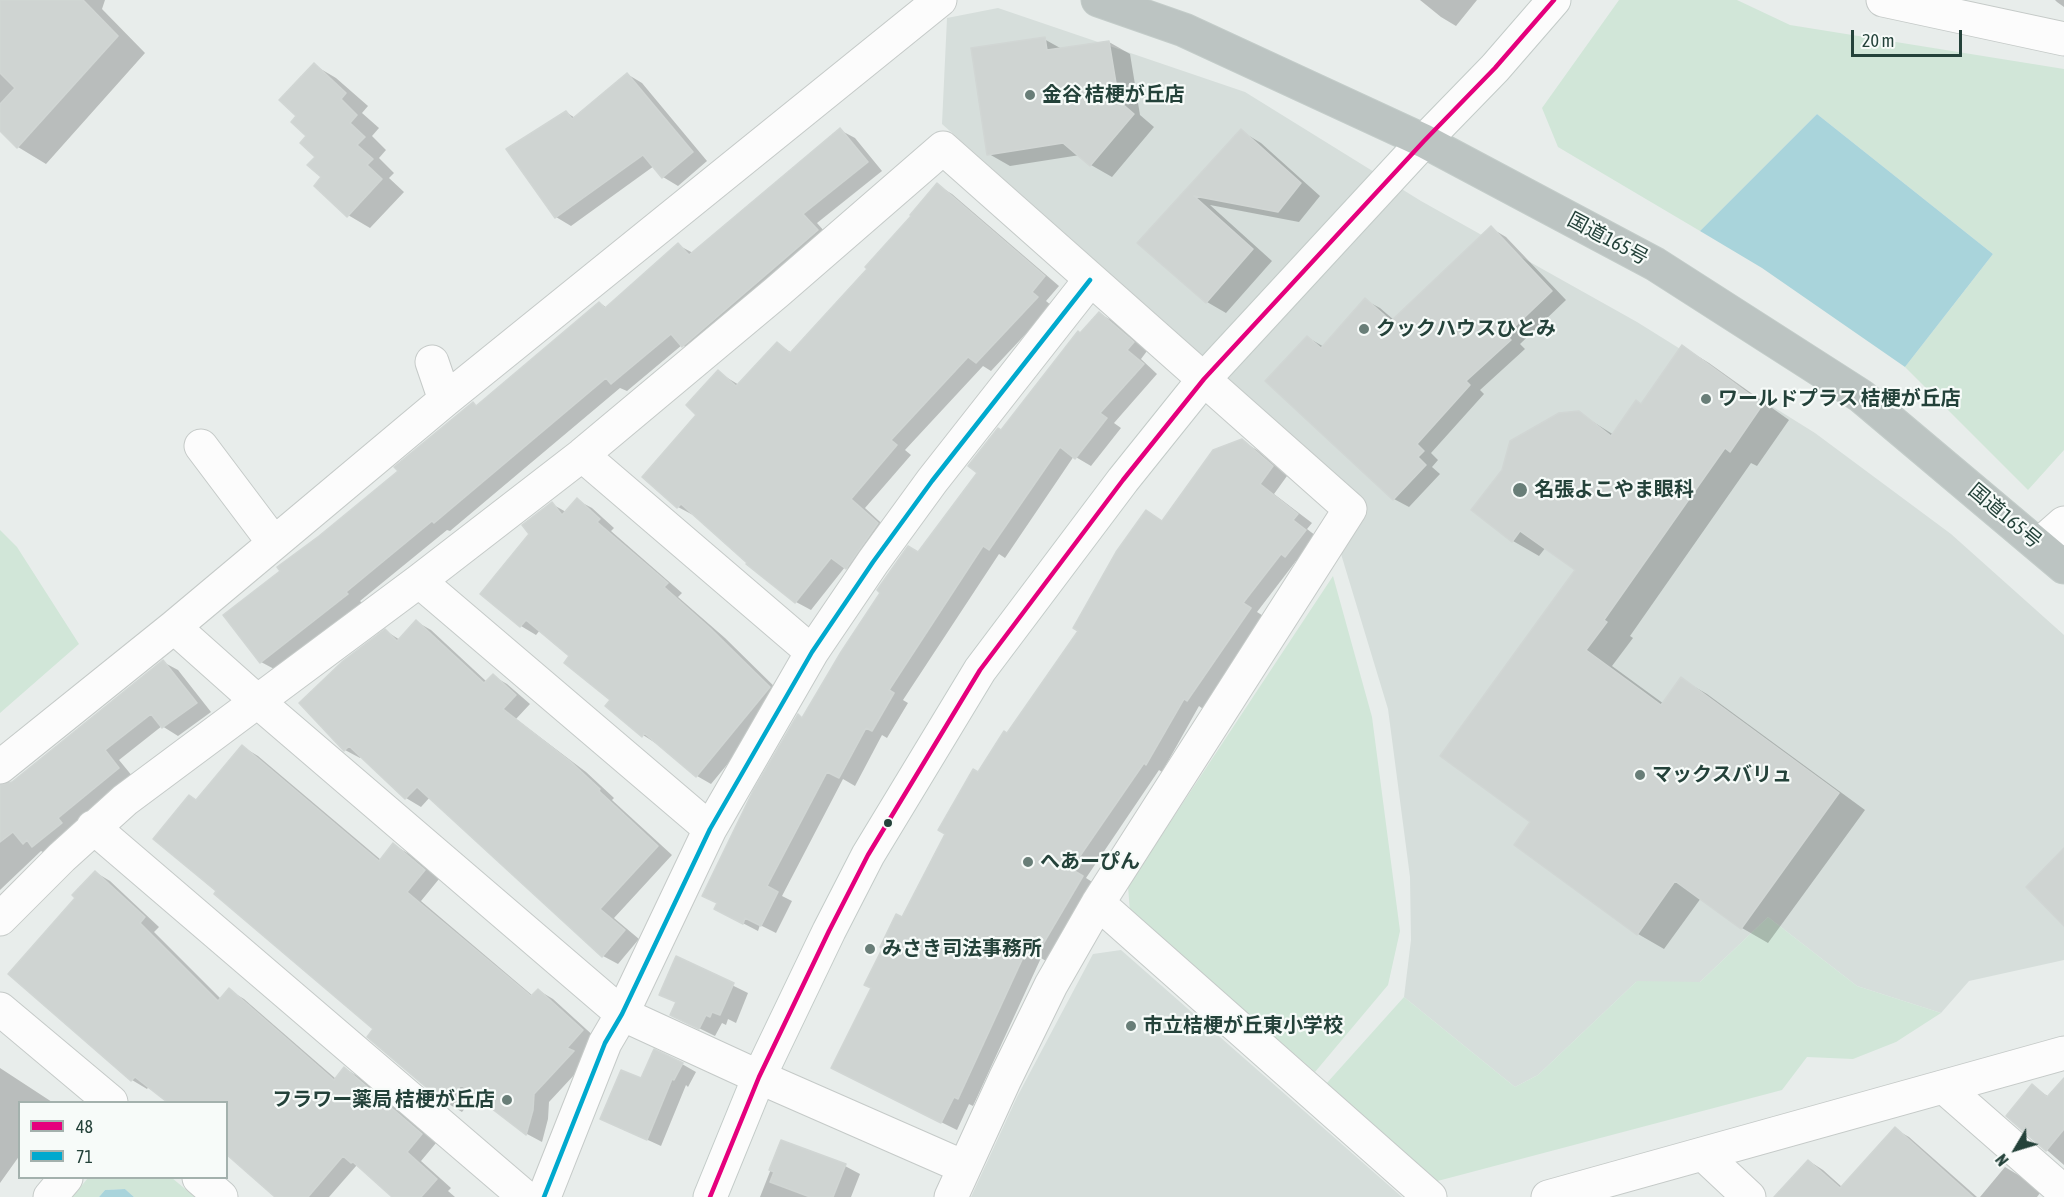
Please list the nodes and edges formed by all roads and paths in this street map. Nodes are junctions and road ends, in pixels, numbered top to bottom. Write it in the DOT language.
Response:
graph roads {
  1 [pos="940,0"];
  2 [pos="1098,0"];
  3 [pos="1554,0"];
  4 [pos="1883,0"];
  5 [pos="2064,39"];
  6 [pos="1424,141"];
  7 [pos="1090,280"];
  8 [pos="432,362"];
  9 [pos="1204,379"];
  10 [pos="445,400"];
  11 [pos="201,446"];
  12 [pos="582,455"];
  13 [pos="2064,523"];
  14 [pos="274,543"];
  15 [pos="2039,545"];
  16 [pos="2064,567"];
  17 [pos="419,581"];
  18 [pos="174,627"];
  19 [pos="812,652"];
  20 [pos="257,701"];
  21 [pos="0,767"];
  22 [pos="93,827"];
  23 [pos="710,829"];
  24 [pos="1098,903"];
  25 [pos="0,919"];
  26 [pos="0,1009"];
  27 [pos="622,1014"];
  28 [pos="2064,1053"];
  29 [pos="759,1077"];
  30 [pos="1944,1087"];
  31 [pos="110,1101"];
  32 [pos="1703,1154"];
  33 [pos="964,1167"];
  34 [pos="65,1179"];
  35 [pos="200,1179"];
  36 [pos="2064,1192"];
  37 [pos="50,1197"];
  38 [pos="221,1197"];
  39 [pos="525,1197"];
  40 [pos="544,1197"];
  41 [pos="710,1197"];
  42 [pos="951,1197"];
  43 [pos="1430,1197"];
  44 [pos="1548,1197"];
  45 [pos="1749,1197"];
  1 -- 10 [label="street"];
  2 -- 6 [label="highway, 国道165号"];
  3 -- 6 [label="street"];
  4 -- 5 [label="street"];
  6 -- 9 [label="street"];
  6 -- 15 [label="highway, 国道165号"];
  7 -- 9 [label="street"];
  7 -- 12 [label="street"];
  7 -- 19 [label="street"];
  8 -- 10 [label="street"];
  9 -- 24 [label="street"];
  9 -- 29 [label="street"];
  10 -- 14 [label="street"];
  11 -- 14 [label="street"];
  12 -- 17 [label="street"];
  12 -- 19 [label="street"];
  13 -- 15 [label="street"];
  14 -- 18 [label="street"];
  15 -- 16 [label="highway, 国道165号"];
  17 -- 20 [label="street"];
  17 -- 23 [label="street"];
  18 -- 20 [label="street"];
  18 -- 21 [label="street"];
  19 -- 23 [label="street"];
  20 -- 22 [label="street"];
  20 -- 27 [label="street"];
  22 -- 25 [label="street"];
  22 -- 39 [label="street"];
  23 -- 27 [label="street"];
  24 -- 33 [label="street"];
  24 -- 43 [label="street"];
  26 -- 31 [label="street"];
  27 -- 29 [label="street"];
  27 -- 40 [label="street"];
  28 -- 30 [label="street"];
  29 -- 33 [label="street"];
  29 -- 41 [label="street"];
  30 -- 32 [label="street"];
  30 -- 36 [label="street"];
  32 -- 44 [label="street"];
  32 -- 45 [label="street"];
  33 -- 42 [label="street"];
  34 -- 37 [label="street"];
  35 -- 38 [label="street"];
}
